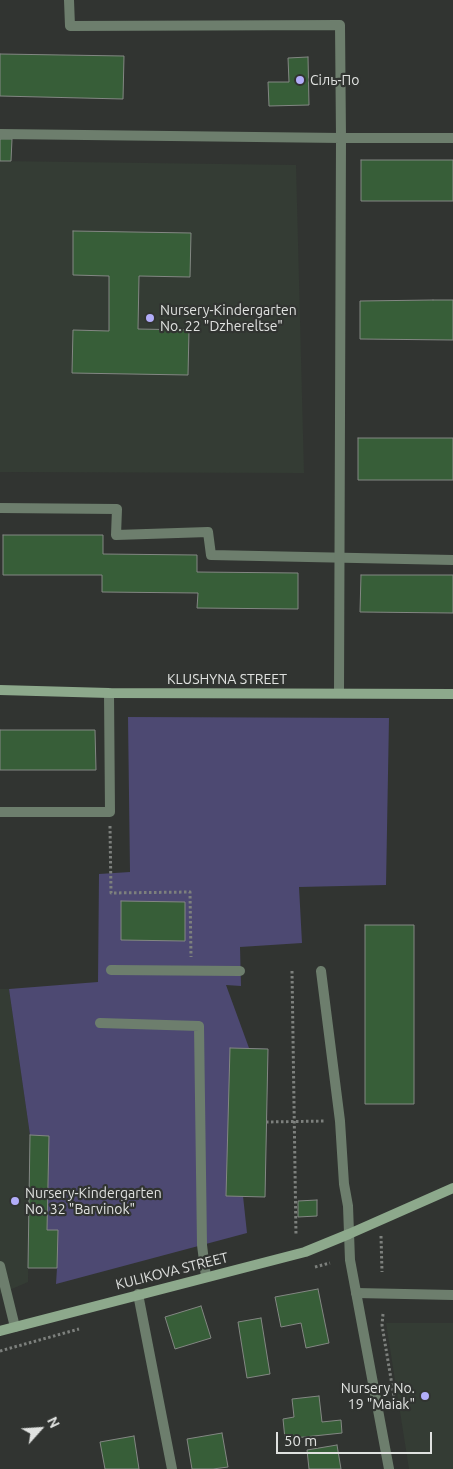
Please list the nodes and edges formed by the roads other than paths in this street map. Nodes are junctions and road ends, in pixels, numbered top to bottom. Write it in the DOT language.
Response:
graph roads {
  1 [pos="69,0"];
  2 [pos="0,134"];
  3 [pos="341,138"];
  4 [pos="453,138"];
  5 [pos="0,508"];
  6 [pos="340,557"];
  7 [pos="453,560"];
  8 [pos="0,690"];
  9 [pos="108,693"];
  10 [pos="339,693"];
  11 [pos="453,694"];
  12 [pos="0,812"];
  13 [pos="110,970"];
  14 [pos="240,970"];
  15 [pos="321,971"];
  16 [pos="100,1022"];
  17 [pos="453,1188"];
  18 [pos="349,1234"];
  19 [pos="0,1266"];
  20 [pos="206,1277"];
  21 [pos="356,1293"];
  22 [pos="138,1294"];
  23 [pos="453,1295"];
  24 [pos="15,1327"];
  25 [pos="0,1331"];
  26 [pos="172,1469"];
  27 [pos="389,1469"];
  1 -- 3 [label="street"];
  2 -- 3 [label="street"];
  3 -- 4 [label="street"];
  3 -- 6 [label="street"];
  5 -- 6 [label="street"];
  6 -- 7 [label="street"];
  6 -- 10 [label="street"];
  8 -- 9 [label="street, KLUSHYNA STREET"];
  9 -- 10 [label="street, KLUSHYNA STREET"];
  9 -- 12 [label="street"];
  10 -- 11 [label="street, KLUSHYNA STREET"];
  13 -- 14 [label="street"];
  15 -- 18 [label="street"];
  16 -- 20 [label="street"];
  17 -- 18 [label="street, KULIKOVA STREET"];
  18 -- 20 [label="street, KULIKOVA STREET"];
  18 -- 21 [label="street"];
  19 -- 24 [label="street"];
  20 -- 22 [label="street, KULIKOVA STREET"];
  21 -- 23 [label="street"];
  21 -- 27 [label="street"];
  22 -- 24 [label="street, KULIKOVA STREET"];
  22 -- 26 [label="street"];
  24 -- 25 [label="street, KULIKOVA STREET"];
}
